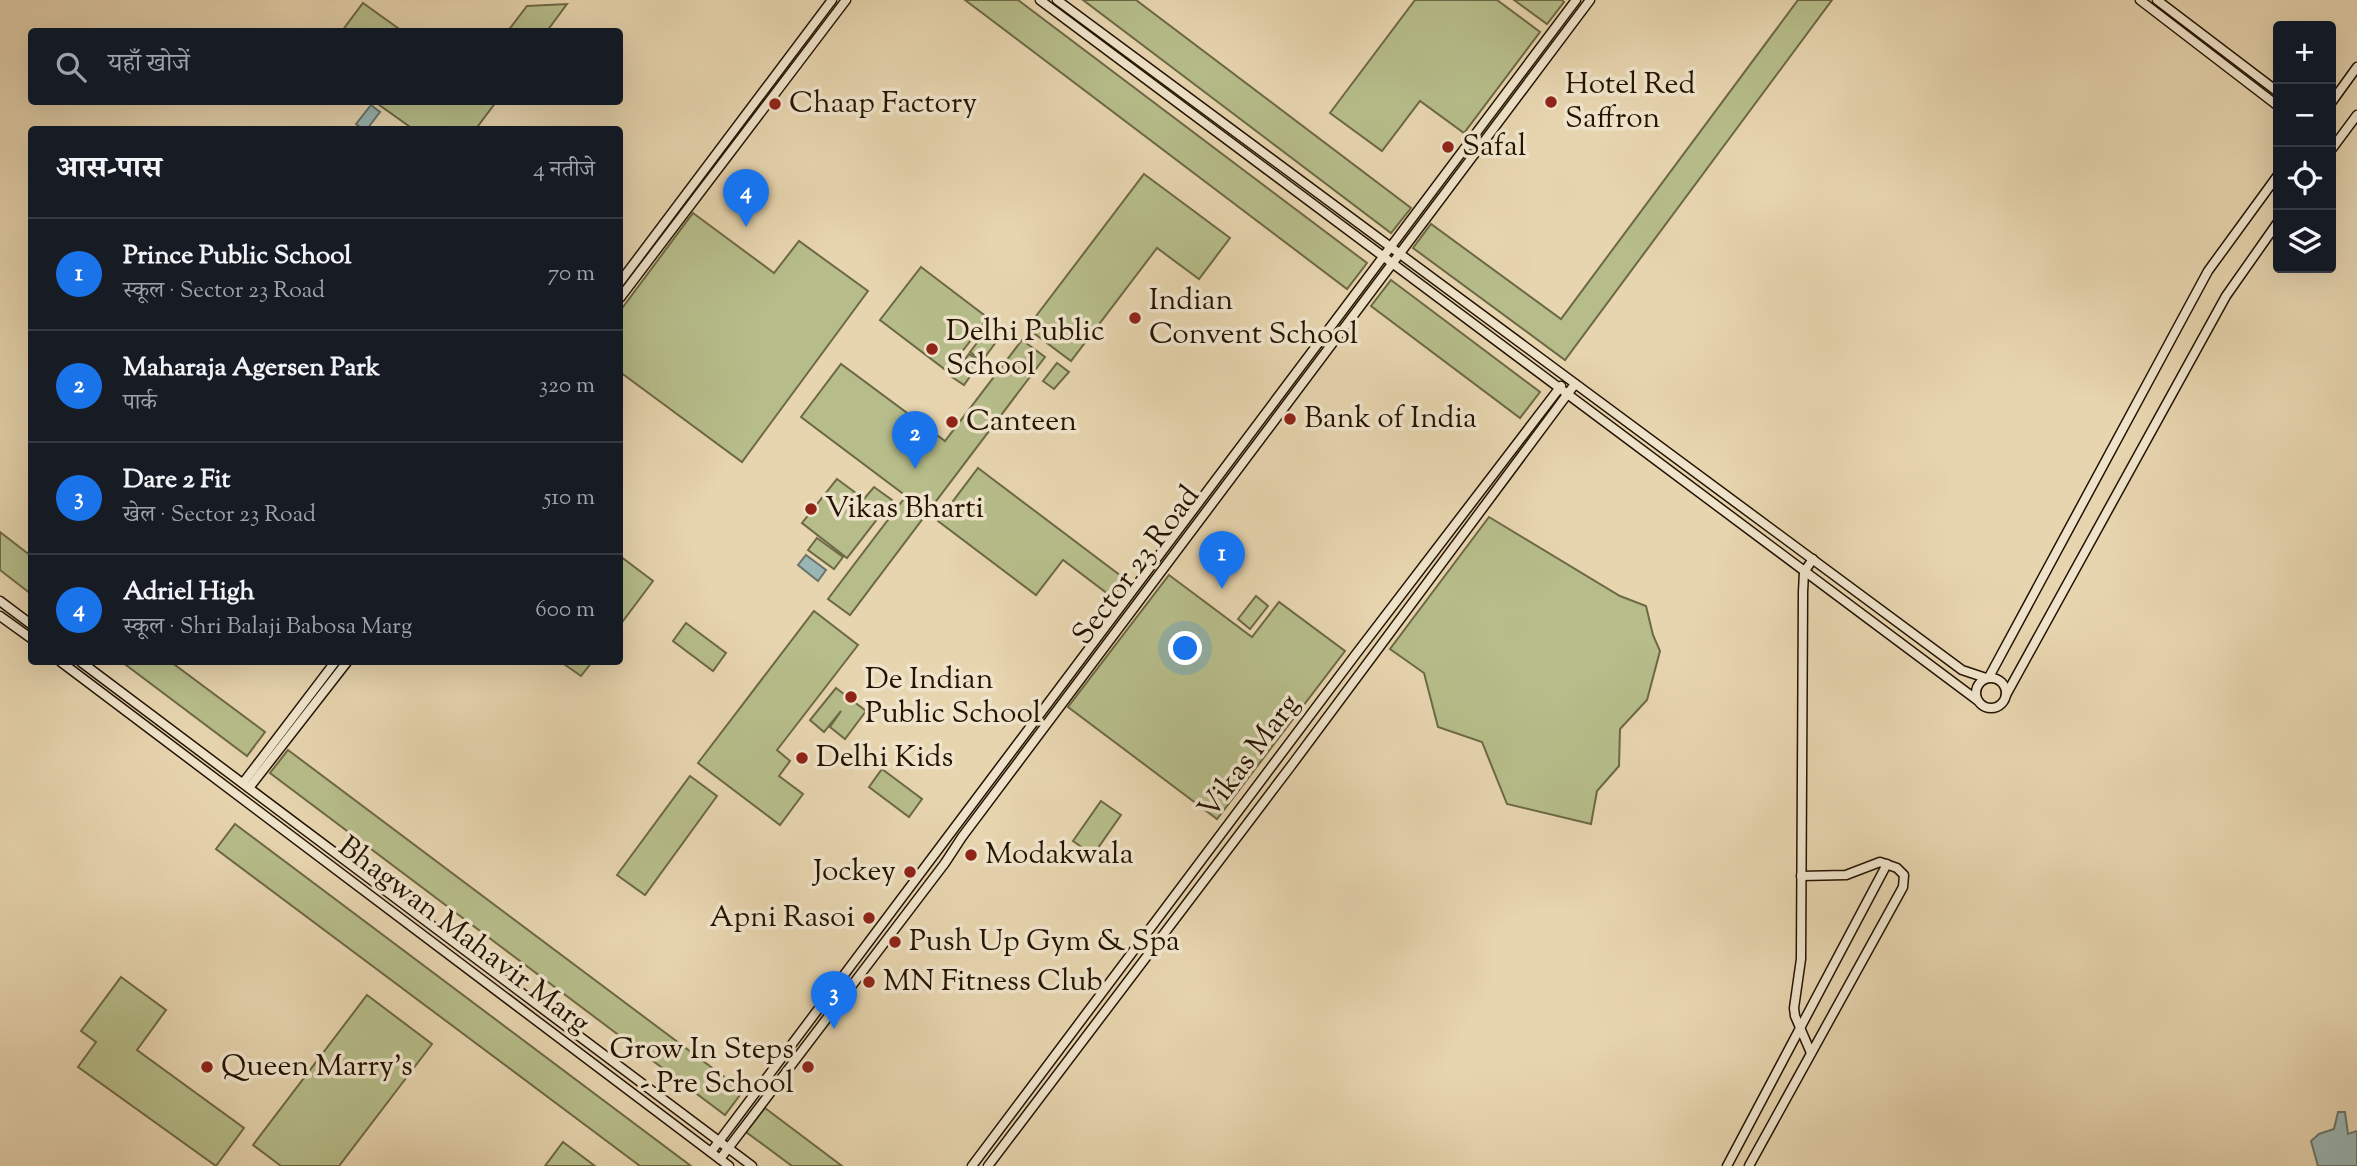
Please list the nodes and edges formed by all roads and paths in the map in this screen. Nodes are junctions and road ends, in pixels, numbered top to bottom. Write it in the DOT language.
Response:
graph roads {
  1 [pos="832,0"];
  2 [pos="846,0"];
  3 [pos="1040,0"];
  4 [pos="1057,0"];
  5 [pos="1576,0"];
  6 [pos="1590,0"];
  7 [pos="2140,0"];
  8 [pos="2157,0"];
  9 [pos="2357,67"];
  10 [pos="2273,88"];
  11 [pos="2336,96"];
  12 [pos="2273,102"];
  13 [pos="2357,115"];
  14 [pos="2336,133"];
  15 [pos="2340,136"];
  16 [pos="2336,141"];
  17 [pos="2273,181"];
  18 [pos="2273,229"];
  19 [pos="1391,248"];
  20 [pos="1400,254"];
  21 [pos="1384,257"];
  22 [pos="1393,264"];
  23 [pos="623,278"];
  24 [pos="623,294"];
  25 [pos="1566,378"];
  26 [pos="1574,384"];
  27 [pos="1563,391"];
  28 [pos="1813,559"];
  29 [pos="1804,572"];
  30 [pos="0,601"];
  31 [pos="0,616"];
  32 [pos="28,623"];
  33 [pos="28,637"];
  34 [pos="65,665"];
  35 [pos="84,665"];
  36 [pos="333,665"];
  37 [pos="345,665"];
  38 [pos="1966,671"];
  39 [pos="1987,678"];
  40 [pos="1958,687"];
  41 [pos="2006,695"];
  42 [pos="1977,700"];
  43 [pos="246,786"];
  44 [pos="1887,864"];
  45 [pos="1801,876"];
  46 [pos="413,911"];
  47 [pos="406,922"];
  48 [pos="1800,1027"];
  49 [pos="1811,1053"];
  50 [pos="719,1142"];
  51 [pos="728,1148"];
  52 [pos="711,1152"];
  53 [pos="720,1159"];
  54 [pos="729,1166"];
  55 [pos="752,1166"];
  56 [pos="972,1166"];
  57 [pos="988,1166"];
  58 [pos="1727,1166"];
  59 [pos="1749,1166"];
  1 -- 23 [label="street"];
  2 -- 24 [label="street"];
  3 -- 21 [label="street"];
  4 -- 19 [label="street"];
  5 -- 19 [label="street, Sector 23 Road"];
  6 -- 20 [label="street, Sector 23 Road"];
  7 -- 12 [label="street"];
  8 -- 10 [label="street"];
  9 -- 11 [label="street"];
  13 -- 15 [label="street"];
  14 -- 15 [label="street"];
  15 -- 16 [label="street"];
  17 -- 39 [label="street"];
  18 -- 41 [label="street"];
  19 -- 20 [label="street"];
  19 -- 21 [label="street, Sector 23 Road"];
  20 -- 22 [label="street, Sector 23 Road"];
  20 -- 25 [label="street"];
  21 -- 22 [label="street"];
  21 -- 50 [label="street, Sector 23 Road"];
  22 -- 27 [label="street"];
  22 -- 51 [label="street, Sector 23 Road"];
  25 -- 26 [label="street"];
  25 -- 27 [label="street, Vikas Marg"];
  26 -- 27 [label="street, Vikas Marg"];
  26 -- 28 [label="street"];
  27 -- 29 [label="street"];
  27 -- 56 [label="street, Vikas Marg"];
  27 -- 57 [label="street, Vikas Marg"];
  28 -- 29 [label="street"];
  28 -- 38 [label="street"];
  29 -- 40 [label="street"];
  29 -- 45 [label="street"];
  30 -- 32 [label="street"];
  31 -- 33 [label="street"];
  34 -- 47 [label="street, Bhagwan Mahavir Marg"];
  35 -- 43 [label="street, Bhagwan Mahavir Marg"];
  36 -- 43 [label="street"];
  37 -- 43 [label="street"];
  38 -- 39 [label="street"];
  38 -- 40 [label="street"];
  39 -- 41 [label="street"];
  39 -- 42 [label="street"];
  40 -- 42 [label="street"];
  41 -- 42 [label="street"];
  43 -- 46 [label="street, Bhagwan Mahavir Marg"];
  44 -- 45 [label="street"];
  44 -- 48 [label="street"];
  44 -- 49 [label="street"];
  45 -- 48 [label="street"];
  46 -- 47 [label="street"];
  46 -- 50 [label="street, Bhagwan Mahavir Marg"];
  47 -- 52 [label="street, Bhagwan Mahavir Marg"];
  48 -- 49 [label="street"];
  48 -- 58 [label="street"];
  49 -- 59 [label="street"];
  50 -- 51 [label="street, Bhagwan Mahavir Marg"];
  50 -- 52 [label="street, Sector 23 Road"];
  51 -- 53 [label="street, Sector 23 Road"];
  51 -- 55 [label="street"];
  52 -- 53 [label="street, Bhagwan Mahavir Marg"];
  53 -- 54 [label="street, Bhagwan Mahavir Marg"];
}
